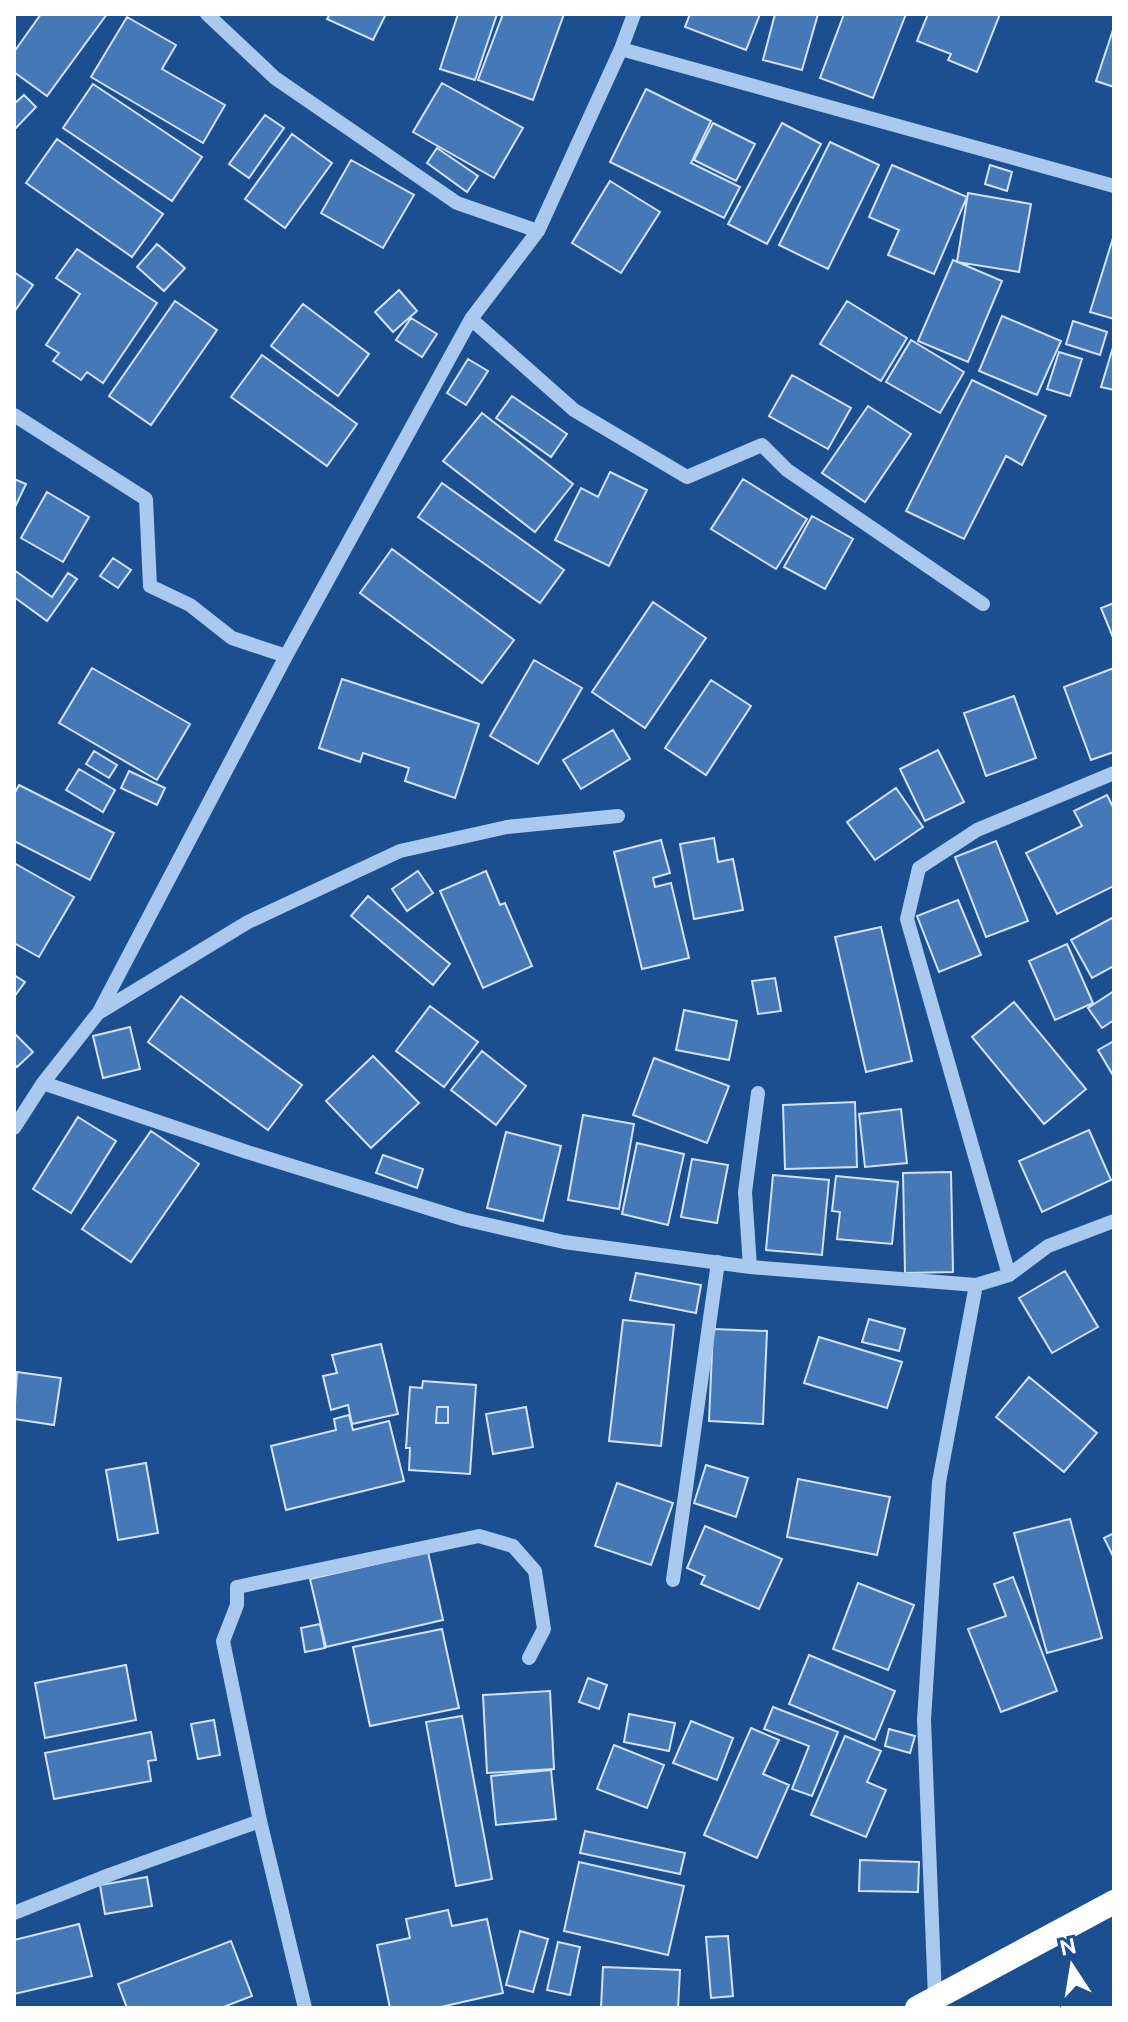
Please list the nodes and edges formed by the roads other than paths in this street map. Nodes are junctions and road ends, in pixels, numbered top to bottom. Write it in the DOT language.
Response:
graph roads {
  1 [pos="207,14"];
  2 [pos="634,14"];
  3 [pos="621,49"];
  4 [pos="1114,186"];
  5 [pos="538,231"];
  6 [pos="471,319"];
  7 [pos="14,415"];
  8 [pos="983,604"];
  9 [pos="286,656"];
  10 [pos="1114,773"];
  11 [pos="618,816"];
  12 [pos="99,1012"];
  13 [pos="43,1083"];
  14 [pos="758,1093"];
  15 [pos="14,1128"];
  16 [pos="1114,1221"];
  17 [pos="718,1262"];
  18 [pos="750,1267"];
  19 [pos="1009,1275"];
  20 [pos="976,1285"];
  21 [pos="673,1580"];
  22 [pos="529,1658"];
  23 [pos="260,1821"];
  24 [pos="1114,1902"];
  25 [pos="14,1913"];
  26 [pos="926,2003"];
  27 [pos="305,2008"];
  1 -- 5 [label="street"];
  2 -- 3 [label="street"];
  3 -- 4 [label="street"];
  3 -- 5 [label="street"];
  5 -- 6 [label="street"];
  6 -- 8 [label="street"];
  6 -- 9 [label="street"];
  7 -- 9 [label="street"];
  9 -- 12 [label="street"];
  10 -- 19 [label="street"];
  11 -- 12 [label="street"];
  12 -- 13 [label="street"];
  13 -- 15 [label="street"];
  13 -- 17 [label="street"];
  14 -- 18 [label="street"];
  16 -- 19 [label="street"];
  17 -- 18 [label="street"];
  17 -- 21 [label="street"];
  18 -- 20 [label="street"];
  19 -- 20 [label="street"];
  20 -- 26 [label="street"];
  22 -- 23 [label="street"];
  23 -- 25 [label="street"];
  23 -- 27 [label="street"];
  24 -- 26 [label="highway"];
}
